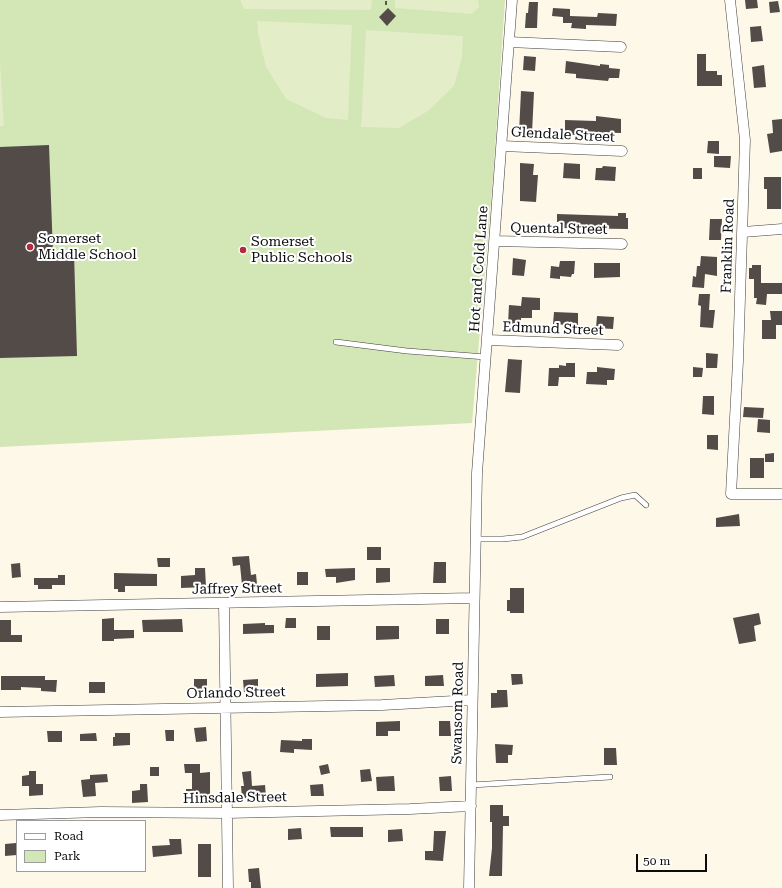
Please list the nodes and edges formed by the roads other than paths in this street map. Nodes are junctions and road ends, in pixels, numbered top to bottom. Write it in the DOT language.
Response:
graph roads {
  1 [pos="512,0"];
  2 [pos="730,0"];
  3 [pos="509,42"];
  4 [pos="621,47"];
  5 [pos="502,146"];
  6 [pos="622,151"];
  7 [pos="782,229"];
  8 [pos="743,232"];
  9 [pos="495,241"];
  10 [pos="622,244"];
  11 [pos="488,340"];
  12 [pos="336,342"];
  13 [pos="618,345"];
  14 [pos="486,357"];
  15 [pos="782,494"];
  16 [pos="646,505"];
  17 [pos="474,539"];
  18 [pos="474,598"];
  19 [pos="224,603"];
  20 [pos="0,607"];
  21 [pos="472,700"];
  22 [pos="226,707"];
  23 [pos="0,712"];
  24 [pos="610,777"];
  25 [pos="471,785"];
  26 [pos="471,806"];
  27 [pos="227,813"];
  28 [pos="0,816"];
  29 [pos="228,888"];
  30 [pos="469,888"];
  1 -- 3 [label="street, Hot and Cold Lane"];
  2 -- 8 [label="street, Franklin Road"];
  3 -- 4 [label="street"];
  3 -- 5 [label="street, Hot and Cold Lane"];
  5 -- 6 [label="street, Glendale Street"];
  5 -- 9 [label="street, Hot and Cold Lane"];
  7 -- 8 [label="street"];
  8 -- 15 [label="street, Franklin Road"];
  9 -- 10 [label="street, Quental Street"];
  9 -- 11 [label="street, Hot and Cold Lane"];
  11 -- 13 [label="street, Edmund Street"];
  11 -- 14 [label="street, Hot and Cold Lane"];
  12 -- 14 [label="lane"];
  14 -- 17 [label="street, Hot and Cold Lane"];
  16 -- 17 [label="lane"];
  17 -- 18 [label="street, Swansom Road"];
  18 -- 19 [label="street, Jaffrey Street"];
  18 -- 21 [label="street, Swansom Road"];
  19 -- 20 [label="street, Jaffrey Street"];
  19 -- 22 [label="street"];
  21 -- 22 [label="street, Orlando Street"];
  21 -- 25 [label="street, Swansom Road"];
  22 -- 23 [label="street, Orlando Street"];
  22 -- 27 [label="street"];
  24 -- 25 [label="lane"];
  25 -- 26 [label="street, Swansom Road"];
  26 -- 27 [label="street, Hinsdale Street"];
  26 -- 30 [label="street, Swansom Road"];
  27 -- 28 [label="street, Hinsdale Street"];
  27 -- 29 [label="street"];
}
